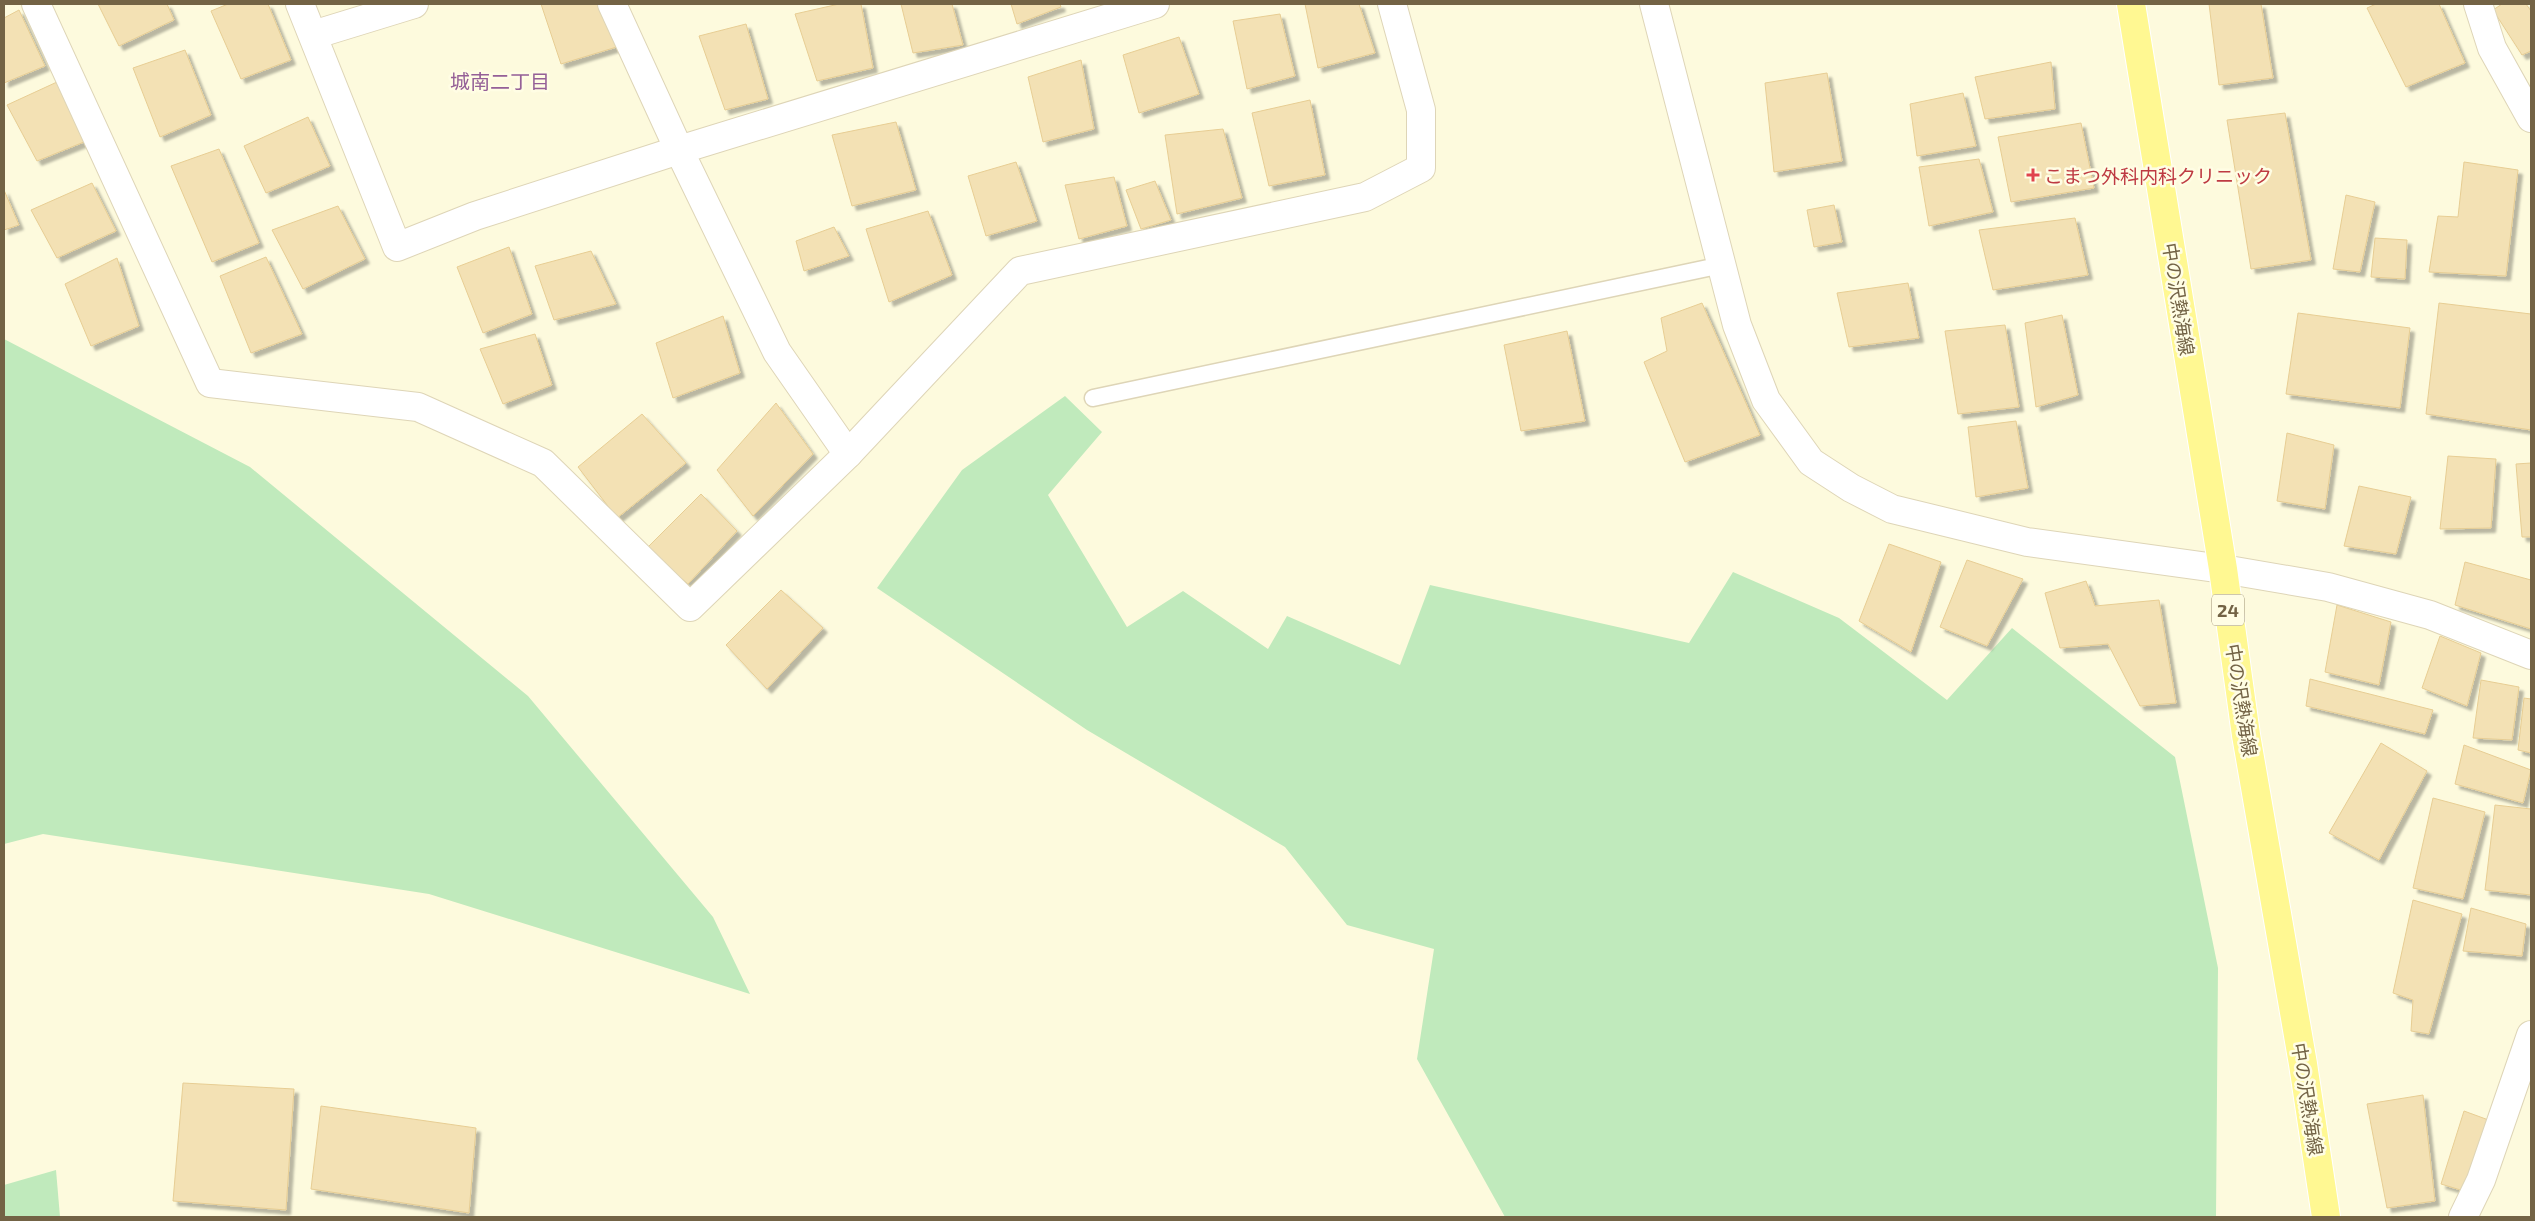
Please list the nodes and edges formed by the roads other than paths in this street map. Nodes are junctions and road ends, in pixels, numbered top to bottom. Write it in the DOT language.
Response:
graph roads {
  1 [pos="36,4"];
  2 [pos="300,4"];
  3 [pos="414,4"];
  4 [pos="612,4"];
  5 [pos="1155,4"];
  6 [pos="1392,4"];
  7 [pos="1654,4"];
  8 [pos="2131,4"];
  9 [pos="2478,4"];
  10 [pos="314,35"];
  11 [pos="2531,118"];
  12 [pos="679,150"];
  13 [pos="1722,265"];
  14 [pos="1094,398"];
  15 [pos="848,454"];
  16 [pos="2223,569"];
  17 [pos="2531,655"];
  18 [pos="2531,1035"];
  19 [pos="2326,1217"];
  20 [pos="2464,1217"];
  1 -- 15 [label="street"];
  2 -- 10 [label="street"];
  3 -- 10 [label="street"];
  4 -- 12 [label="street"];
  5 -- 12 [label="street"];
  6 -- 15 [label="street"];
  7 -- 13 [label="street"];
  8 -- 16 [label="main road, 中の沢熱海線 / 24"];
  9 -- 11 [label="street"];
  10 -- 12 [label="street"];
  12 -- 15 [label="street"];
  13 -- 14 [label="lane"];
  13 -- 16 [label="street"];
  16 -- 17 [label="street"];
  16 -- 19 [label="main road, 中の沢熱海線 / 24"];
  18 -- 20 [label="street"];
}
